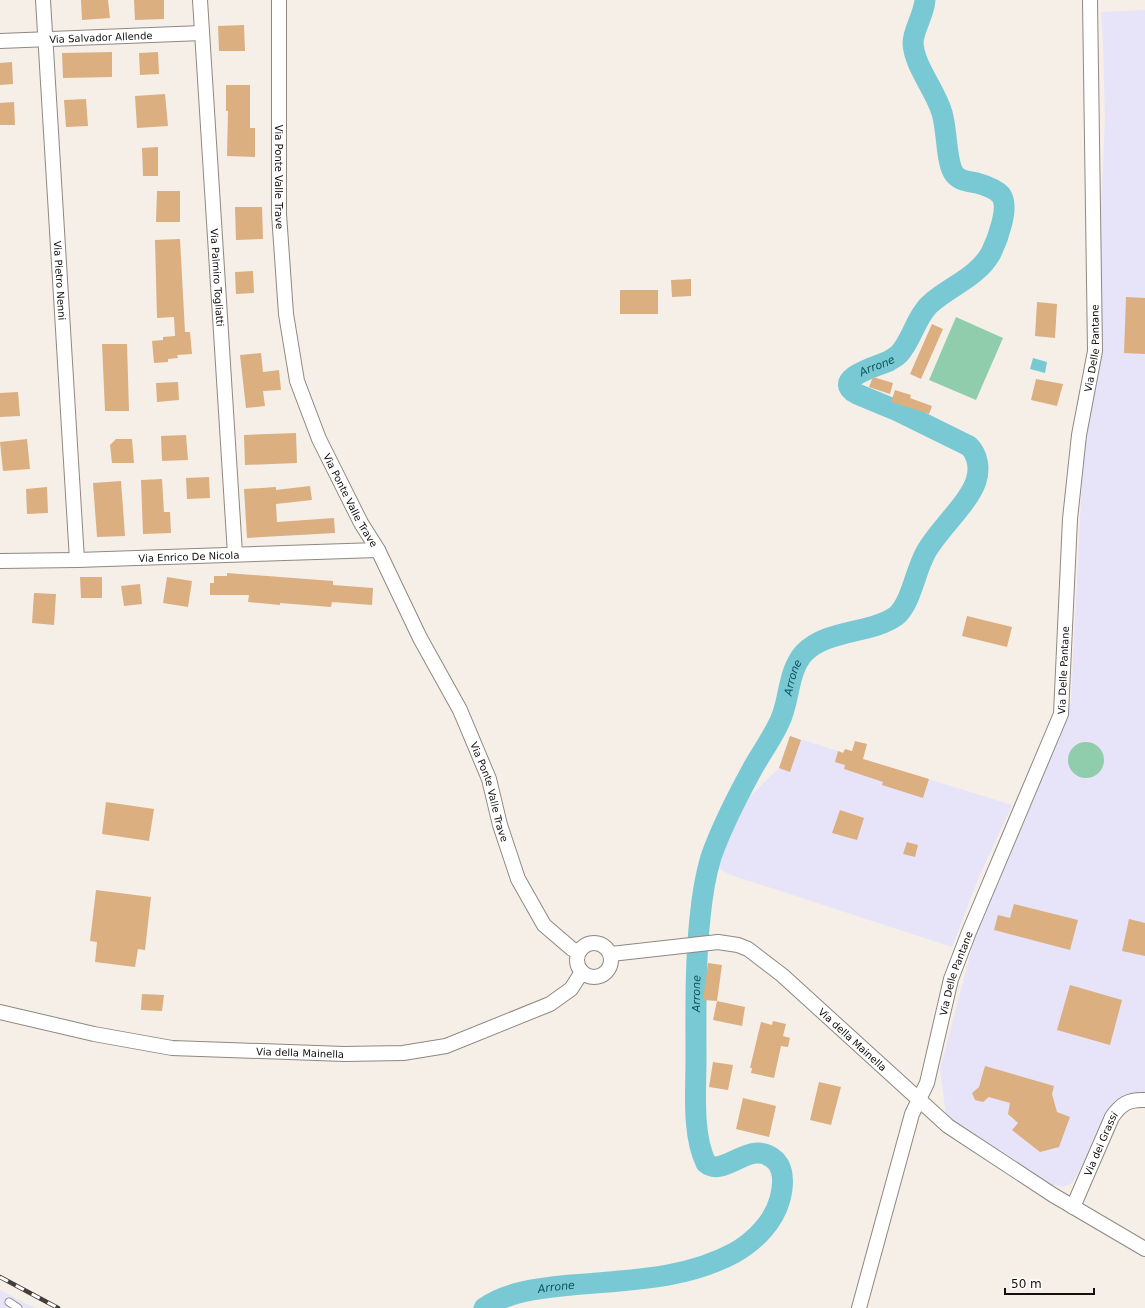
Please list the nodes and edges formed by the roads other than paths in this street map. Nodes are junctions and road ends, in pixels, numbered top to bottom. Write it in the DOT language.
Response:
graph roads {
  1 [pos="43,0"];
  2 [pos="200,0"];
  3 [pos="279,0"];
  4 [pos="1090,0"];
  5 [pos="202,32"];
  6 [pos="45,39"];
  7 [pos="0,41"];
  8 [pos="378,550"];
  9 [pos="235,554"];
  10 [pos="77,560"];
  11 [pos="0,561"];
  12 [pos="578,952"];
  13 [pos="611,954"];
  14 [pos="582,972"];
  15 [pos="0,1012"];
  16 [pos="918,1098"];
  17 [pos="1145,1100"];
  18 [pos="1073,1207"];
  19 [pos="1145,1249"];
  20 [pos="9,1302"];
  21 [pos="18,1308"];
  22 [pos="859,1308"];
  1 -- 6 [label="street, Via Pietro Nenni"];
  2 -- 5 [label="street, Via Palmiro Togliatti"];
  3 -- 8 [label="street, Via Ponte Valle Trave"];
  4 -- 16 [label="street, Via Delle Pantane"];
  5 -- 6 [label="street, Via Salvador Allende"];
  5 -- 9 [label="street, Via Palmiro Togliatti"];
  6 -- 7 [label="street, Via Salvador Allende"];
  6 -- 10 [label="street, Via Pietro Nenni"];
  8 -- 9 [label="street, Via Enrico De Nicola"];
  8 -- 12 [label="street, Via Ponte Valle Trave"];
  9 -- 10 [label="street, Via Enrico De Nicola"];
  10 -- 11 [label="street, Via Enrico De Nicola"];
  12 -- 13 [label="street"];
  12 -- 14 [label="street"];
  13 -- 14 [label="street"];
  13 -- 16 [label="street, Via della Mainella"];
  14 -- 15 [label="street, Via della Mainella"];
  16 -- 18 [label="street, Via della Mainella"];
  16 -- 22 [label="street, Via Delle Pantane"];
  17 -- 18 [label="street, Via dei Grassi"];
  18 -- 19 [label="street, Via della Mainella"];
  20 -- 21 [label="lane"];
}
